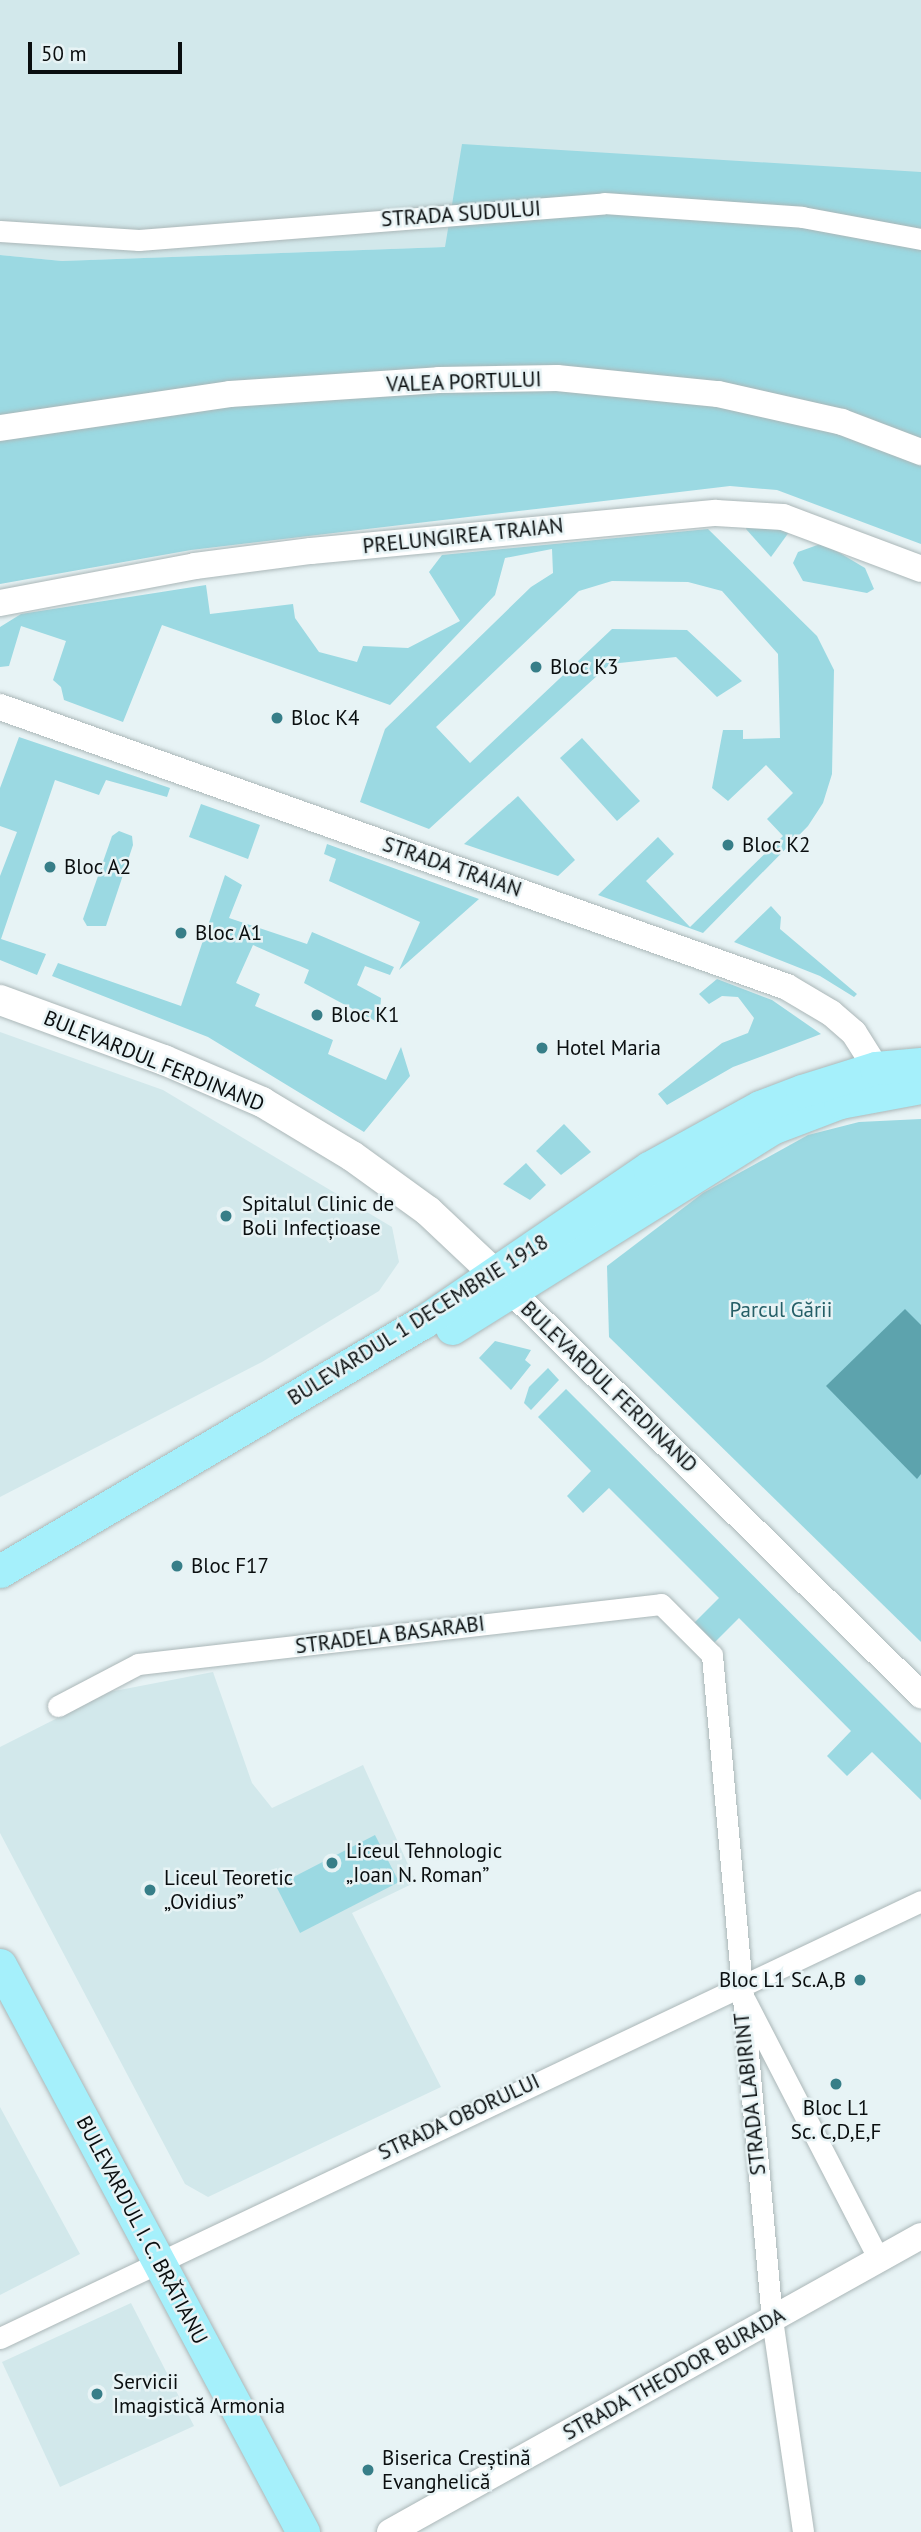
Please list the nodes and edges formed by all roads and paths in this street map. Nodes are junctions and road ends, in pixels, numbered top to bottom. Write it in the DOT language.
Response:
graph roads {
  1 [pos="0,231"];
  2 [pos="921,239"];
  3 [pos="0,428"];
  4 [pos="921,452"];
  5 [pos="921,569"];
  6 [pos="0,603"];
  7 [pos="0,706"];
  8 [pos="0,1000"];
  9 [pos="921,1064"];
  10 [pos="876,1068"];
  11 [pos="921,1087"];
  12 [pos="505,1284"];
  13 [pos="0,1571"];
  14 [pos="0,1592"];
  15 [pos="712,1655"];
  16 [pos="921,1695"];
  17 [pos="58,1706"];
  18 [pos="921,1901"];
  19 [pos="0,1965"];
  20 [pos="739,1988"];
  21 [pos="921,2236"];
  22 [pos="158,2260"];
  23 [pos="879,2260"];
  24 [pos="772,2319"];
  25 [pos="0,2338"];
  26 [pos="303,2532"];
  27 [pos="390,2532"];
  28 [pos="803,2532"];
  1 -- 2 [label="street, STRADA SUDULUI"];
  3 -- 4 [label="street, VALEA PORTULUI"];
  5 -- 6 [label="street, PRELUNGIREA TRAIAN"];
  7 -- 10 [label="street, STRADA TRAIAN"];
  8 -- 12 [label="main road, BULEVARDUL FERDINAND"];
  9 -- 10 [label="main road, BULEVARDUL 1 DECEMBRIE 1918"];
  10 -- 12 [label="main road, BULEVARDUL 1 DECEMBRIE 1918"];
  11 -- 12 [label="main road, BULEVARDUL 1 DECEMBRIE 1918"];
  12 -- 13 [label="main road, BULEVARDUL 1 DECEMBRIE 1918"];
  12 -- 14 [label="main road, BULEVARDUL 1 DECEMBRIE 1918"];
  12 -- 16 [label="street, BULEVARDUL FERDINAND"];
  15 -- 17 [label="street, STRADELA BASARABI"];
  15 -- 20 [label="street, STRADA LABIRINT"];
  18 -- 20 [label="street, STRADA OBORULUI"];
  19 -- 22 [label="main road, BULEVARDUL I. C. BRĂTIANU"];
  20 -- 22 [label="street, STRADA OBORULUI"];
  20 -- 23 [label="street"];
  20 -- 24 [label="street, STRADA LABIRINT"];
  21 -- 23 [label="street, STRADA THEODOR BURADA"];
  22 -- 25 [label="street, STRADA OBORULUI"];
  22 -- 26 [label="main road, BULEVARDUL I. C. BRĂTIANU"];
  23 -- 24 [label="street, STRADA THEODOR BURADA"];
  24 -- 27 [label="street, STRADA THEODOR BURADA"];
  24 -- 28 [label="street, STRADA LABIRINT"];
}
